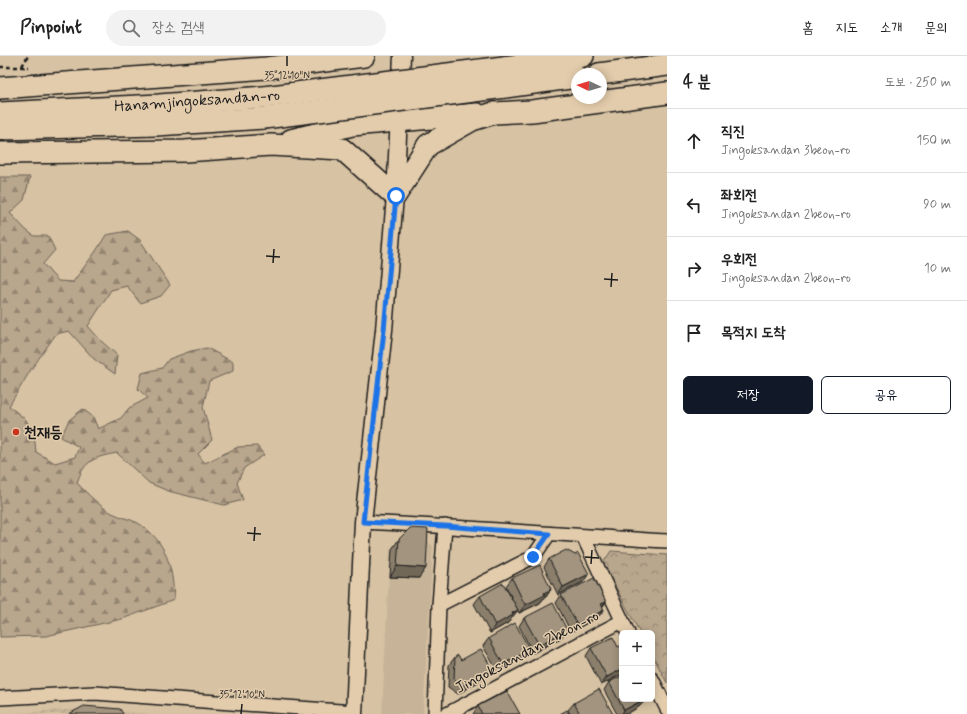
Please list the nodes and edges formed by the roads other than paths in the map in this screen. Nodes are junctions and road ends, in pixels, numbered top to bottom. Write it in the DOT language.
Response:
graph roads {
  1 [pos="316,56"];
  2 [pos="364,56"];
  3 [pos="402,56"];
  4 [pos="583,56"];
  5 [pos="294,64"];
  6 [pos="667,65"];
  7 [pos="607,73"];
  8 [pos="504,77"];
  9 [pos="571,77"];
  10 [pos="0,88"];
  11 [pos="667,93"];
  12 [pos="0,113"];
  13 [pos="494,113"];
  14 [pos="398,121"];
  15 [pos="0,129"];
  16 [pos="271,145"];
  17 [pos="0,153"];
  18 [pos="396,196"];
  19 [pos="363,522"];
  20 [pos="445,526"];
  21 [pos="549,534"];
  22 [pos="583,536"];
  23 [pos="667,541"];
  24 [pos="440,605"];
  25 [pos="622,621"];
  26 [pos="626,630"];
  27 [pos="655,685"];
  28 [pos="0,698"];
  29 [pos="667,710"];
  30 [pos="354,713"];
  31 [pos="435,714"];
  32 [pos="447,714"];
  33 [pos="661,714"];
  1 -- 5 [label="highway"];
  2 -- 5 [label="highway"];
  3 -- 14 [label="street"];
  4 -- 8 [label="highway, Hanamjingoksandan-ro"];
  5 -- 10 [label="highway"];
  6 -- 7 [label="highway"];
  8 -- 9 [label="highway, Hanamjingoksandan-ro"];
  8 -- 12 [label="highway, Hanamjingoksandan-ro, bridge"];
  8 -- 15 [label="highway, Hanamjingoksandan-ro, bridge"];
  11 -- 13 [label="highway"];
  13 -- 14 [label="highway"];
  13 -- 18 [label="highway"];
  14 -- 16 [label="highway"];
  14 -- 18 [label="street"];
  16 -- 17 [label="highway"];
  16 -- 18 [label="highway"];
  18 -- 19 [label="street"];
  19 -- 20 [label="street"];
  19 -- 30 [label="street"];
  20 -- 21 [label="street"];
  20 -- 24 [label="street, Jingoksandan 2beon-ro"];
  21 -- 22 [label="street"];
  21 -- 24 [label="street"];
  22 -- 23 [label="street"];
  22 -- 25 [label="street, Jingoksandan 2beon-ro"];
  24 -- 31 [label="street, Jingoksandan 2beon-ro"];
  25 -- 26 [label="street, Jingoksandan 2beon-ro"];
  25 -- 32 [label="street, Jingoksandan 2beon-ro"];
  27 -- 29 [label="street"];
  28 -- 30 [label="street"];
  29 -- 33 [label="street"];
}
